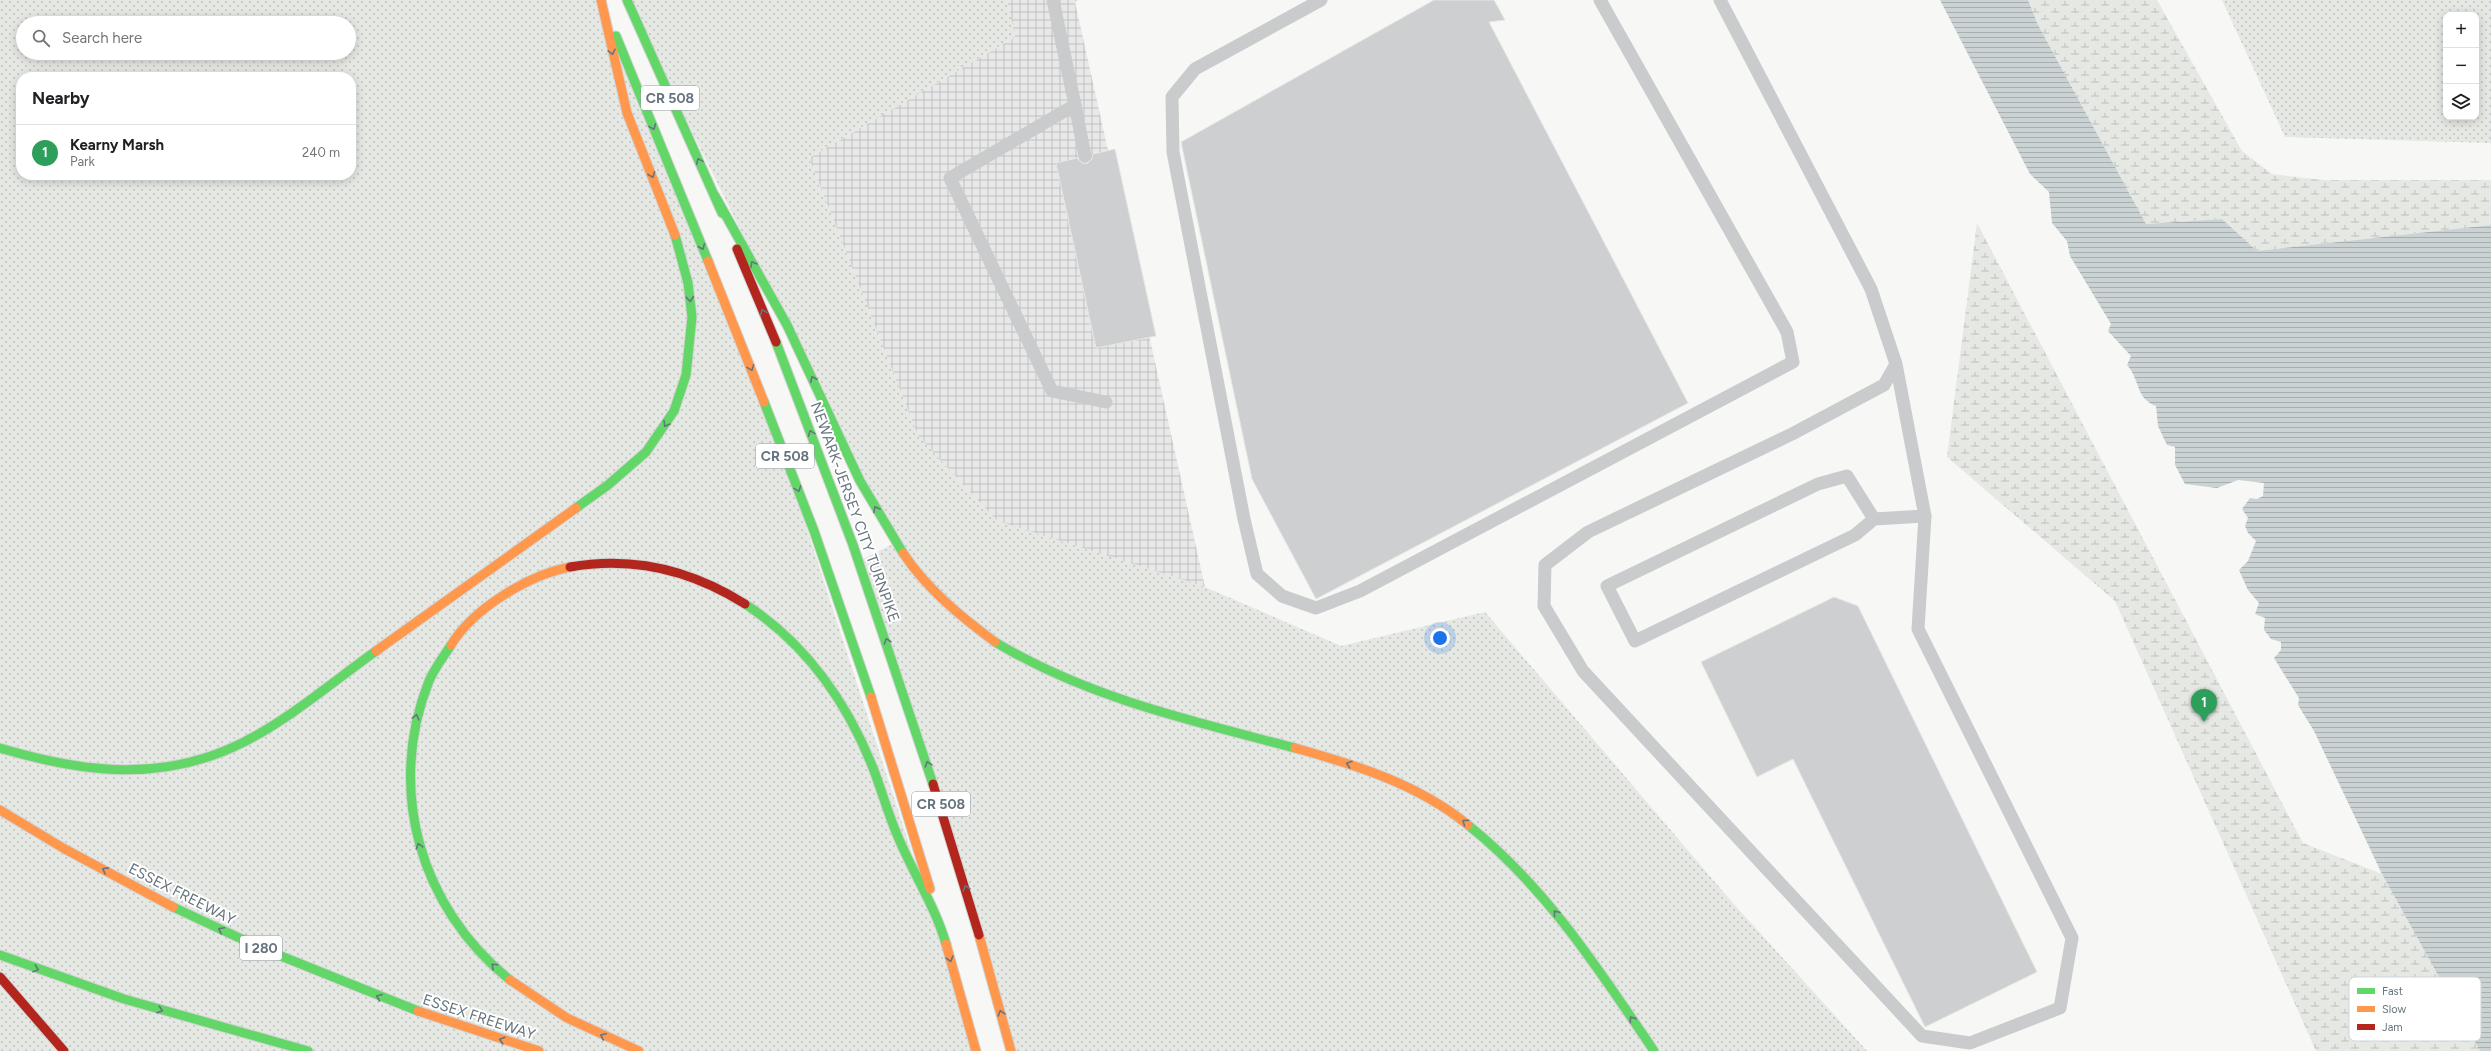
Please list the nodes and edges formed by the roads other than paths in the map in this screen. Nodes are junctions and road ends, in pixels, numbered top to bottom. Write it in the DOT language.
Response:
graph roads {
  1 [pos="601,0"];
  2 [pos="627,0"];
  3 [pos="1053,0"];
  4 [pos="1321,0"];
  5 [pos="1600,0"];
  6 [pos="1720,0"];
  7 [pos="1075,105"];
  8 [pos="1085,156"];
  9 [pos="715,196"];
  10 [pos="1896,364"];
  11 [pos="1106,402"];
  12 [pos="1925,516"];
  13 [pos="1874,519"];
  14 [pos="0,748"];
  15 [pos="0,810"];
  16 [pos="939,922"];
  17 [pos="0,955"];
  18 [pos="0,977"];
  19 [pos="64,1051"];
  20 [pos="308,1051"];
  21 [pos="539,1051"];
  22 [pos="639,1051"];
  23 [pos="976,1051"];
  24 [pos="1012,1051"];
  25 [pos="1654,1051"];
  1 -- 14 [label="main road, one-way"];
  1 -- 16 [label="main road, CR 508, one-way"];
  9 -- 2 [label="main road, NEWARK-JERSEY CITY TURNPIKE / CR 508, one-way"];
  3 -- 7 [label="lane"];
  4 -- 5 [label="lane"];
  6 -- 10 [label="lane"];
  7 -- 8 [label="lane"];
  7 -- 11 [label="lane"];
  24 -- 9 [label="main road, NEWARK-JERSEY CITY TURNPIKE / CR 508, one-way"];
  25 -- 9 [label="main road, one-way"];
  10 -- 12 [label="lane"];
  10 -- 12 [label="lane"];
  12 -- 13 [label="lane"];
  13 -- 13 [label="lane"];
  21 -- 15 [label="main road, ESSEX FREEWAY / I 280, one-way"];
  22 -- 16 [label="main road, one-way"];
  16 -- 23 [label="main road, CR 508, one-way"];
  17 -- 20 [label="main road, one-way"];
  18 -- 19 [label="main road"];
}
